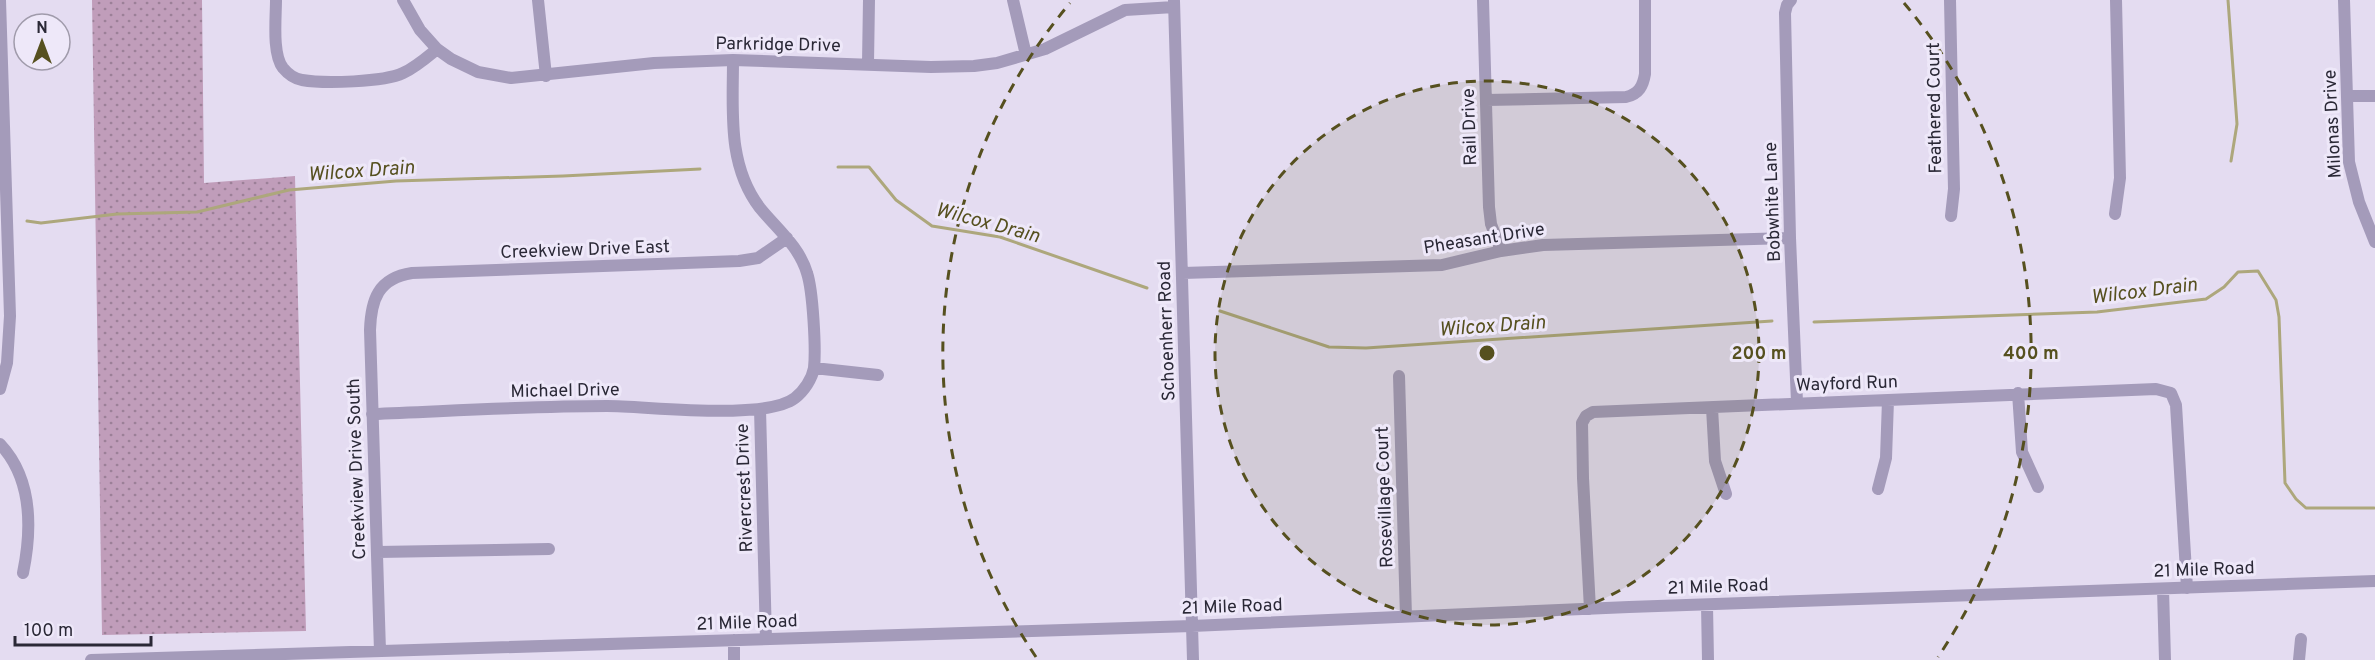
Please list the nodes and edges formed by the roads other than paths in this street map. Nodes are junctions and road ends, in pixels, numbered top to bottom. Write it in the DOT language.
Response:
graph roads {
  1 [pos="0,0"];
  2 [pos="276,0"];
  3 [pos="403,0"];
  4 [pos="538,0"];
  5 [pos="869,0"];
  6 [pos="1013,0"];
  7 [pos="1483,0"];
  8 [pos="1645,0"];
  9 [pos="1950,0"];
  10 [pos="2116,0"];
  11 [pos="2344,0"];
  12 [pos="1790,1"];
  13 [pos="1174,3"];
  14 [pos="437,49"];
  15 [pos="1026,55"];
  16 [pos="733,60"];
  17 [pos="868,63"];
  18 [pos="546,76"];
  19 [pos="2347,96"];
  20 [pos="2375,96"];
  21 [pos="1486,100"];
  22 [pos="2,129"];
  23 [pos="2115,214"];
  24 [pos="1951,216"];
  25 [pos="788,238"];
  26 [pos="1790,238"];
  27 [pos="2375,242"];
  28 [pos="1501,251"];
  29 [pos="1183,273"];
  30 [pos="381,288"];
  31 [pos="5,316"];
  32 [pos="814,368"];
  33 [pos="878,375"];
  34 [pos="1399,376"];
  35 [pos="0,389"];
  36 [pos="2018,393"];
  37 [pos="1888,400"];
  38 [pos="1797,402"];
  39 [pos="1712,408"];
  40 [pos="760,409"];
  41 [pos="372,414"];
  42 [pos="0,444"];
  43 [pos="2037,487"];
  44 [pos="1878,489"];
  45 [pos="1726,494"];
  46 [pos="549,549"];
  47 [pos="378,552"];
  48 [pos="22,573"];
  49 [pos="2375,581"];
  50 [pos="2187,588"];
  51 [pos="2163,589"];
  52 [pos="1707,605"];
  53 [pos="1590,609"];
  54 [pos="1406,617"];
  55 [pos="1192,626"];
  56 [pos="766,639"];
  57 [pos="2301,639"];
  58 [pos="734,640"];
  59 [pos="380,651"];
  60 [pos="310,657"];
  61 [pos="91,660"];
  62 [pos="734,660"];
  63 [pos="1193,660"];
  64 [pos="1708,660"];
  65 [pos="2164,660"];
  66 [pos="2299,660"];
  1 -- 22 [label="street"];
  2 -- 14 [label="street"];
  3 -- 14 [label="street, Parkridge Drive"];
  4 -- 18 [label="street"];
  5 -- 17 [label="street"];
  6 -- 15 [label="street"];
  7 -- 21 [label="street, Rail Drive"];
  8 -- 21 [label="street"];
  9 -- 24 [label="street, Feathered Court"];
  10 -- 23 [label="street"];
  11 -- 19 [label="street, Milonas Drive"];
  12 -- 26 [label="street, Bobwhite Lane"];
  13 -- 15 [label="street, Parkridge Drive"];
  13 -- 29 [label="street, Schoenherr Road"];
  14 -- 18 [label="street, Parkridge Drive"];
  15 -- 17 [label="street, Parkridge Drive"];
  16 -- 17 [label="street, Parkridge Drive"];
  16 -- 18 [label="street, Parkridge Drive"];
  16 -- 25 [label="street"];
  19 -- 20 [label="street"];
  19 -- 27 [label="street, Milonas Drive"];
  21 -- 28 [label="street, Rail Drive"];
  22 -- 31 [label="street"];
  25 -- 30 [label="street, Creekview Drive East"];
  25 -- 32 [label="street"];
  26 -- 28 [label="street, Pheasant Drive"];
  26 -- 38 [label="street, Bobwhite Lane"];
  28 -- 29 [label="street, Pheasant Drive"];
  29 -- 55 [label="street, Schoenherr Road"];
  30 -- 41 [label="street, Creekview Drive South"];
  31 -- 35 [label="street"];
  32 -- 33 [label="street"];
  32 -- 40 [label="street, Rivercrest Drive"];
  34 -- 54 [label="street, Rosevillage Court"];
  36 -- 37 [label="street, Wayford Run"];
  36 -- 43 [label="street"];
  36 -- 50 [label="street, Wayford Run"];
  37 -- 38 [label="street, Wayford Run"];
  37 -- 44 [label="street"];
  38 -- 39 [label="street, Wayford Run"];
  39 -- 45 [label="street"];
  39 -- 53 [label="street, Wayford Run"];
  40 -- 41 [label="street, Michael Drive"];
  40 -- 56 [label="street, Rivercrest Drive"];
  41 -- 47 [label="street, Creekview Drive South"];
  42 -- 48 [label="street"];
  46 -- 47 [label="street"];
  47 -- 59 [label="street, Creekview Drive South"];
  49 -- 50 [label="street, 21 Mile Road"];
  50 -- 51 [label="street, 21 Mile Road"];
  51 -- 52 [label="street, 21 Mile Road"];
  51 -- 65 [label="street"];
  52 -- 53 [label="street, 21 Mile Road"];
  52 -- 64 [label="street"];
  53 -- 54 [label="street, 21 Mile Road"];
  54 -- 55 [label="street, 21 Mile Road"];
  55 -- 56 [label="street, 21 Mile Road"];
  55 -- 63 [label="street, Schoenherr Road"];
  56 -- 58 [label="street, 21 Mile Road"];
  57 -- 66 [label="street"];
  58 -- 59 [label="street, 21 Mile Road"];
  58 -- 62 [label="street"];
  59 -- 60 [label="street, 21 Mile Road"];
  60 -- 61 [label="street, 21 Mile Road"];
}
